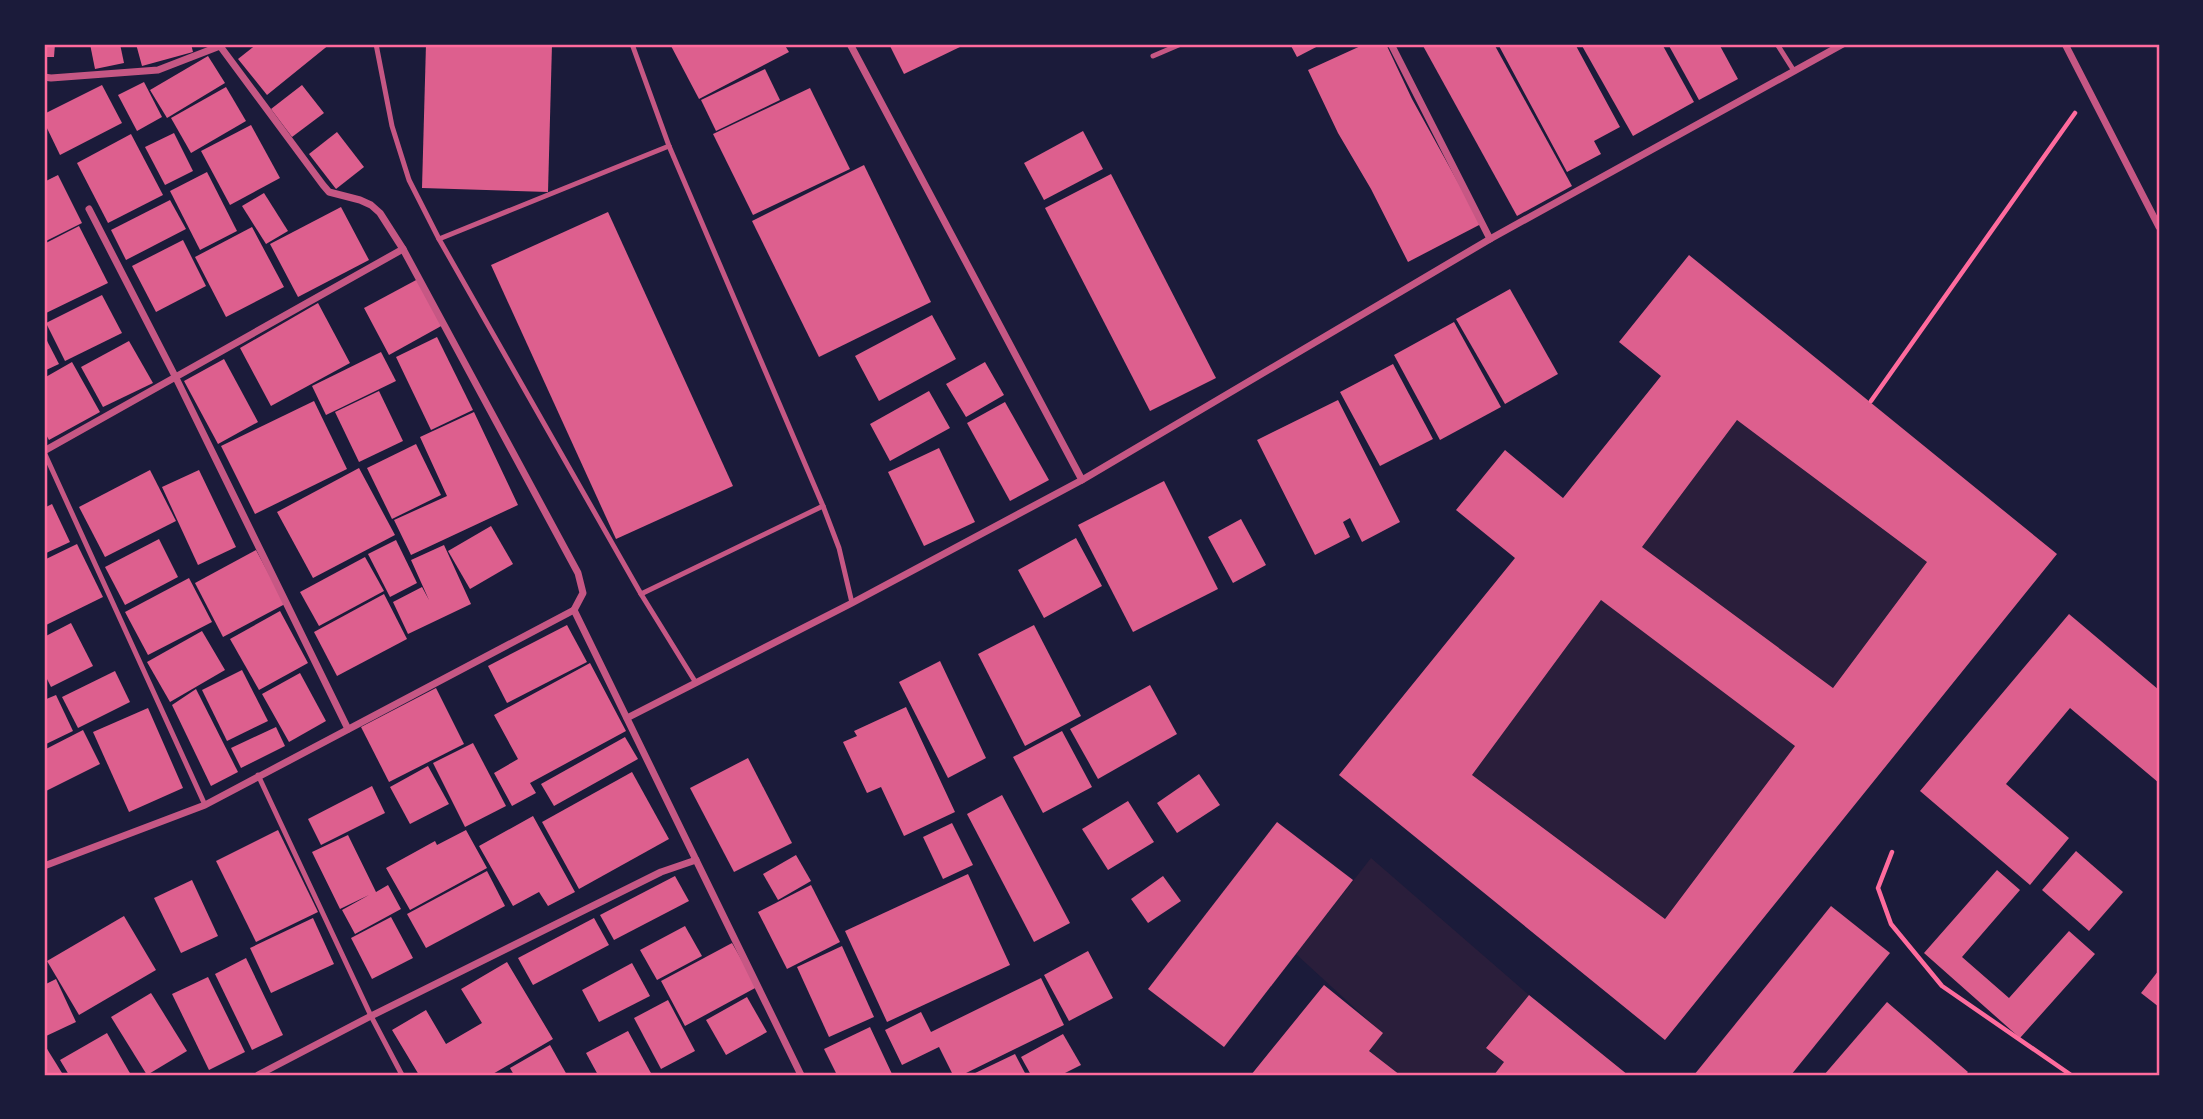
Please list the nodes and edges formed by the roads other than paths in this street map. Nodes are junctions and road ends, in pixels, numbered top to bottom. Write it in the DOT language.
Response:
graph roads {
  1 [pos="376,44"];
  2 [pos="632,44"];
  3 [pos="850,44"];
  4 [pos="1181,44"];
  5 [pos="1391,44"];
  6 [pos="1777,44"];
  7 [pos="1843,44"];
  8 [pos="2065,44"];
  9 [pos="220,45"];
  10 [pos="1153,57"];
  11 [pos="1794,71"];
  12 [pos="44,77"];
  13 [pos="669,146"];
  14 [pos="89,209"];
  15 [pos="2159,228"];
  16 [pos="439,239"];
  17 [pos="1490,239"];
  18 [pos="403,249"];
  19 [pos="176,378"];
  20 [pos="44,451"];
  21 [pos="1082,480"];
  22 [pos="823,506"];
  23 [pos="641,594"];
  24 [pos="852,603"];
  25 [pos="574,610"];
  26 [pos="696,683"];
  27 [pos="627,718"];
  28 [pos="348,729"];
  29 [pos="258,775"];
  30 [pos="205,805"];
  31 [pos="696,860"];
  32 [pos="44,866"];
  33 [pos="371,1016"];
  34 [pos="258,1075"];
  35 [pos="402,1075"];
  36 [pos="801,1075"];
  1 -- 16 [label="lane"];
  2 -- 13 [label="lane"];
  3 -- 21 [label="street"];
  4 -- 10 [label="lane"];
  5 -- 17 [label="street"];
  6 -- 11 [label="lane"];
  7 -- 11 [label="street"];
  8 -- 15 [label="street"];
  9 -- 12 [label="street"];
  9 -- 18 [label="street"];
  11 -- 17 [label="street"];
  13 -- 16 [label="lane"];
  13 -- 22 [label="lane"];
  14 -- 19 [label="street"];
  16 -- 23 [label="lane"];
  17 -- 21 [label="street"];
  18 -- 19 [label="street"];
  18 -- 25 [label="street"];
  19 -- 20 [label="street"];
  19 -- 28 [label="street"];
  20 -- 30 [label="lane"];
  21 -- 24 [label="street"];
  22 -- 23 [label="lane"];
  22 -- 24 [label="lane"];
  23 -- 26 [label="lane"];
  24 -- 26 [label="street"];
  25 -- 27 [label="street"];
  25 -- 28 [label="street"];
  26 -- 27 [label="street"];
  27 -- 31 [label="street"];
  28 -- 29 [label="street"];
  29 -- 30 [label="street"];
  29 -- 33 [label="lane"];
  30 -- 32 [label="street"];
  31 -- 33 [label="street"];
  31 -- 36 [label="street"];
  33 -- 34 [label="street"];
  33 -- 35 [label="lane"];
}
